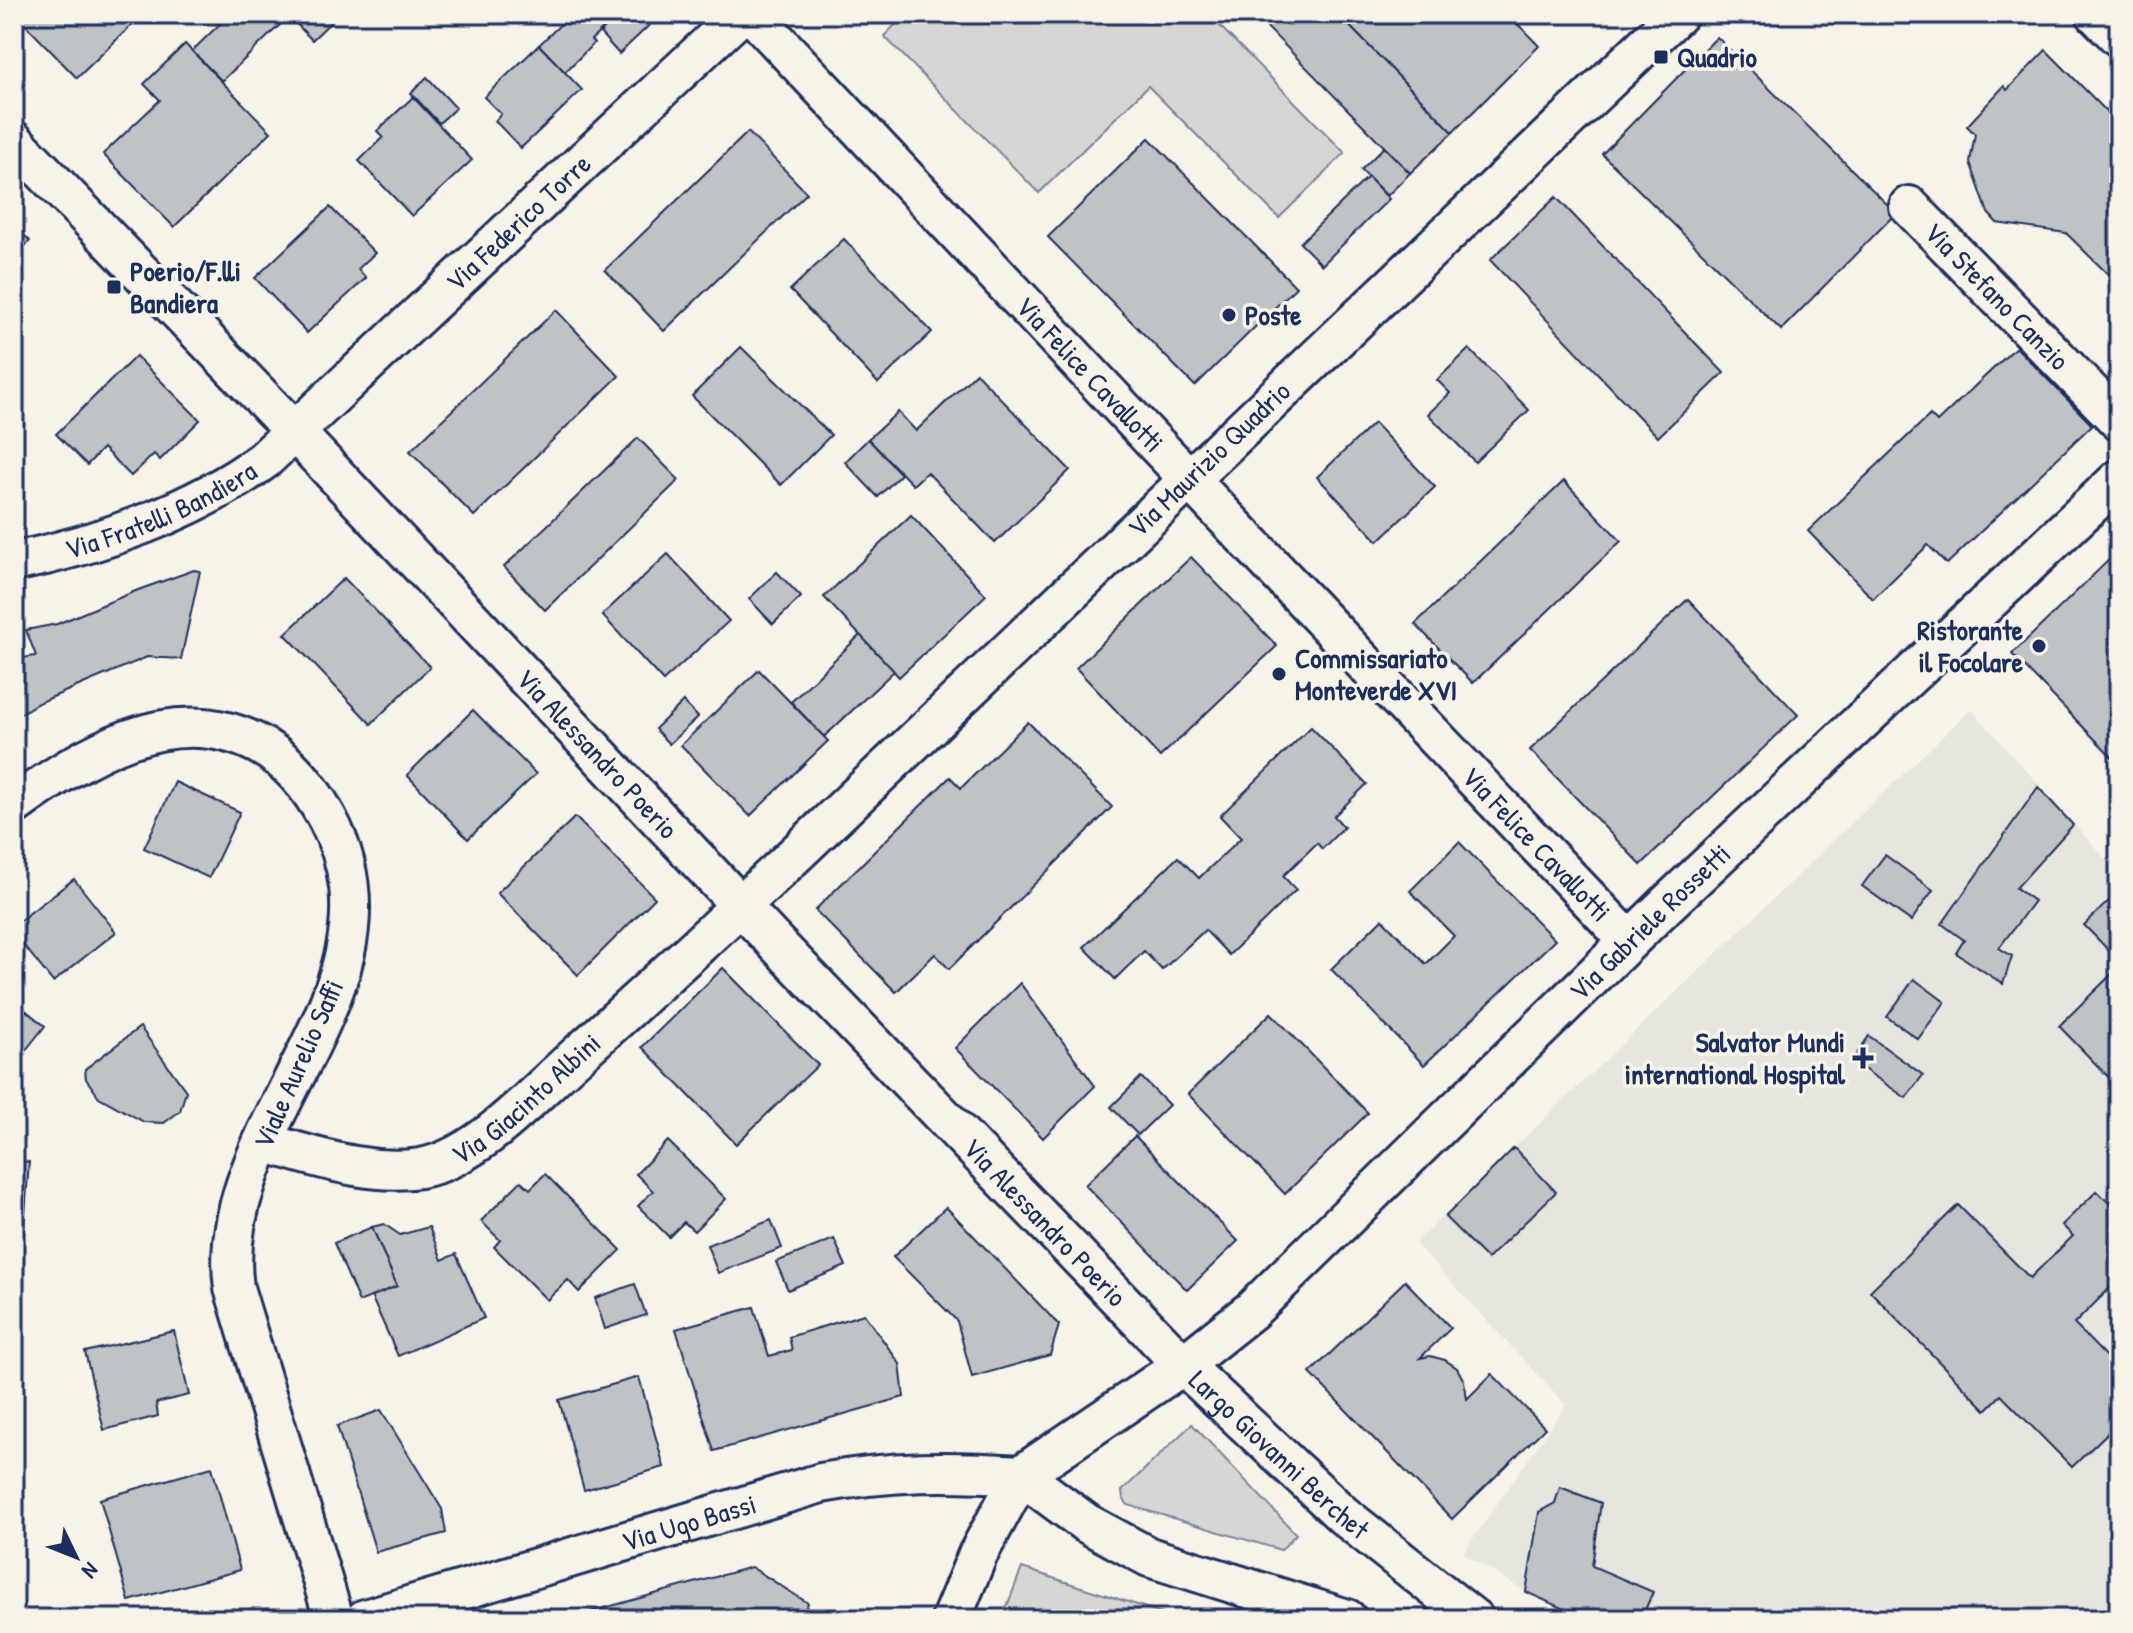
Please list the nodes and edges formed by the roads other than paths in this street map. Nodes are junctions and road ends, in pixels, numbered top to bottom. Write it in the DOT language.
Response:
graph roads {
  1 [pos="741,14"];
  2 [pos="752,14"];
  3 [pos="1678,14"];
  4 [pos="2096,14"];
  5 [pos="2119,37"];
  6 [pos="14,141"];
  7 [pos="1909,206"];
  8 [pos="2119,421"];
  9 [pos="295,432"];
  10 [pos="1187,477"];
  11 [pos="2119,479"];
  12 [pos="14,562"];
  13 [pos="14,805"];
  14 [pos="741,907"];
  15 [pos="1629,941"];
  16 [pos="264,1142"];
  17 [pos="1183,1365"];
  18 [pos="1021,1475"];
  19 [pos="334,1619"];
  20 [pos="365,1619"];
  21 [pos="951,1619"];
  22 [pos="1347,1619"];
  23 [pos="1474,1619"];
  1 -- 9 [label="street, Via Federico Torre"];
  2 -- 10 [label="street, Via Felice Cavallotti"];
  3 -- 10 [label="street, Via Maurizio Quadrio"];
  4 -- 5 [label="street"];
  6 -- 9 [label="street, Via Alessandro Poerio"];
  7 -- 8 [label="street, Via Stefano Canzio"];
  9 -- 12 [label="street, Via Fratelli Bandiera"];
  9 -- 14 [label="street, Via Alessandro Poerio"];
  10 -- 14 [label="street, Via Maurizio Quadrio"];
  10 -- 15 [label="street, Via Felice Cavallotti"];
  11 -- 15 [label="street, Via Gabriele Rossetti"];
  13 -- 16 [label="street, Viale Aurelio Saffi"];
  14 -- 16 [label="street, Via Giacinto Albini"];
  14 -- 17 [label="street, Via Alessandro Poerio"];
  15 -- 17 [label="street, Via Gabriele Rossetti"];
  16 -- 19 [label="street, Viale Aurelio Saffi"];
  17 -- 18 [label="street, Largo Giovanni Berchet"];
  17 -- 23 [label="street, Largo Giovanni Berchet"];
  18 -- 20 [label="street, Via Ugo Bassi"];
  18 -- 21 [label="street"];
  18 -- 22 [label="street"];
}
